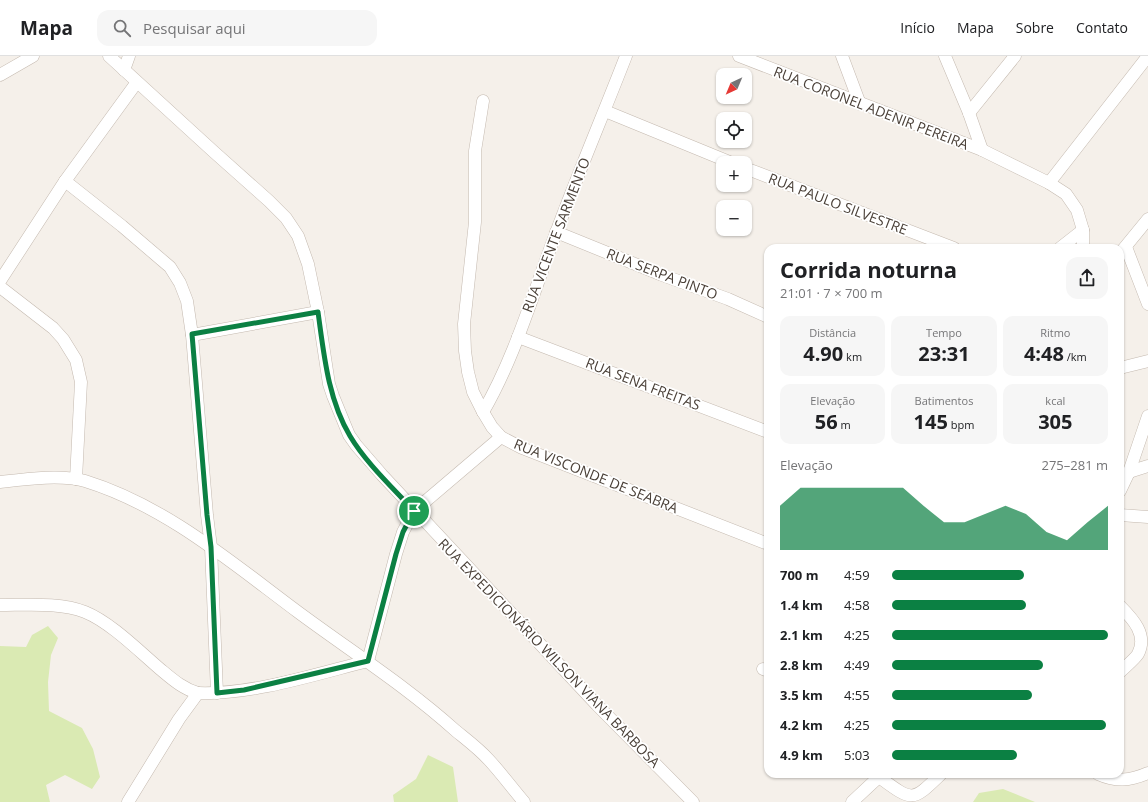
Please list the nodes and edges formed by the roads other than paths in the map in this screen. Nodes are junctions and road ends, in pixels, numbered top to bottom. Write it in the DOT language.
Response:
graph roads {
  1 [pos="33,56"];
  2 [pos="109,56"];
  3 [pos="129,56"];
  4 [pos="626,56"];
  5 [pos="739,56"];
  6 [pos="842,56"];
  7 [pos="944,56"];
  8 [pos="1015,56"];
  9 [pos="1148,56"];
  10 [pos="124,70"];
  11 [pos="0,75"];
  12 [pos="137,82"];
  13 [pos="483,101"];
  14 [pos="860,104"];
  15 [pos="605,111"];
  16 [pos="969,113"];
  17 [pos="982,150"];
  18 [pos="716,156"];
  19 [pos="752,171"];
  20 [pos="65,181"];
  21 [pos="1049,183"];
  22 [pos="1148,218"];
  23 [pos="1083,230"];
  24 [pos="556,232"];
  25 [pos="944,244"];
  26 [pos="1065,244"];
  27 [pos="1083,244"];
  28 [pos="1124,249"];
  29 [pos="1124,252"];
  30 [pos="0,280"];
  31 [pos="0,287"];
  32 [pos="1148,304"];
  33 [pos="318,312"];
  34 [pos="764,315"];
  35 [pos="192,334"];
  36 [pos="518,337"];
  37 [pos="1148,361"];
  38 [pos="1124,367"];
  39 [pos="483,412"];
  40 [pos="1148,416"];
  41 [pos="764,430"];
  42 [pos="501,437"];
  43 [pos="1148,466"];
  44 [pos="1129,472"];
  45 [pos="76,479"];
  46 [pos="0,482"];
  47 [pos="1124,483"];
  48 [pos="414,511"];
  49 [pos="1124,515"];
  50 [pos="1148,517"];
  51 [pos="764,542"];
  52 [pos="211,547"];
  53 [pos="0,605"];
  54 [pos="1124,610"];
  55 [pos="368,661"];
  56 [pos="1124,668"];
  57 [pos="198,693"];
  58 [pos="217,693"];
  59 [pos="1148,773"];
  60 [pos="878,778"];
  61 [pos="882,778"];
  62 [pos="938,778"];
  63 [pos="1111,778"];
  64 [pos="128,802"];
  65 [pos="524,802"];
  66 [pos="693,802"];
  67 [pos="852,802"];
  1 -- 11 [label="street"];
  2 -- 10 [label="street, RUA EXPEDICIONÁRIO WILSON VIANA BARBOSA"];
  3 -- 10 [label="street"];
  4 -- 15 [label="street, RUA VICENTE SARMENTO"];
  5 -- 14 [label="street, RUA CORONEL ADENIR PEREIRA"];
  6 -- 14 [label="street"];
  7 -- 16 [label="street"];
  8 -- 16 [label="street"];
  9 -- 21 [label="street"];
  10 -- 12 [label="street, RUA EXPEDICIONÁRIO WILSON VIANA BARBOSA"];
  12 -- 20 [label="street"];
  12 -- 33 [label="street, RUA EXPEDICIONÁRIO WILSON VIANA BARBOSA"];
  13 -- 39 [label="street, RUA VISCONDE DE SEABRA"];
  14 -- 17 [label="street, RUA CORONEL ADENIR PEREIRA"];
  15 -- 18 [label="street"];
  15 -- 24 [label="street, RUA VICENTE SARMENTO"];
  16 -- 17 [label="street"];
  17 -- 21 [label="street, RUA CORONEL ADENIR PEREIRA"];
  19 -- 25 [label="street, RUA PAULO SILVESTRE"];
  20 -- 30 [label="street"];
  20 -- 35 [label="street"];
  21 -- 23 [label="street, RUA CORONEL ADENIR PEREIRA"];
  22 -- 28 [label="street"];
  23 -- 26 [label="street"];
  23 -- 27 [label="street, RUA CORONEL ADENIR PEREIRA"];
  24 -- 34 [label="street, RUA SERPA PINTO"];
  24 -- 36 [label="street, RUA VICENTE SARMENTO"];
  29 -- 32 [label="street"];
  31 -- 45 [label="street"];
  33 -- 35 [label="street"];
  33 -- 48 [label="street, RUA EXPEDICIONÁRIO WILSON VIANA BARBOSA"];
  35 -- 52 [label="street"];
  36 -- 39 [label="street, RUA VICENTE SARMENTO"];
  36 -- 41 [label="street, RUA SENA FREITAS"];
  37 -- 38 [label="street"];
  39 -- 42 [label="street, RUA VISCONDE DE SEABRA"];
  40 -- 44 [label="street"];
  42 -- 48 [label="street"];
  42 -- 51 [label="street, RUA VISCONDE DE SEABRA"];
  43 -- 44 [label="street"];
  44 -- 47 [label="street"];
  45 -- 46 [label="street"];
  45 -- 52 [label="street"];
  48 -- 55 [label="street"];
  48 -- 66 [label="street, RUA EXPEDICIONÁRIO WILSON VIANA BARBOSA"];
  49 -- 50 [label="street"];
  52 -- 55 [label="street"];
  52 -- 58 [label="street"];
  53 -- 57 [label="street"];
  54 -- 56 [label="street"];
  55 -- 58 [label="street"];
  55 -- 65 [label="street"];
  57 -- 58 [label="street"];
  57 -- 64 [label="street"];
  59 -- 63 [label="street"];
  60 -- 67 [label="street"];
  61 -- 62 [label="street"];
}
